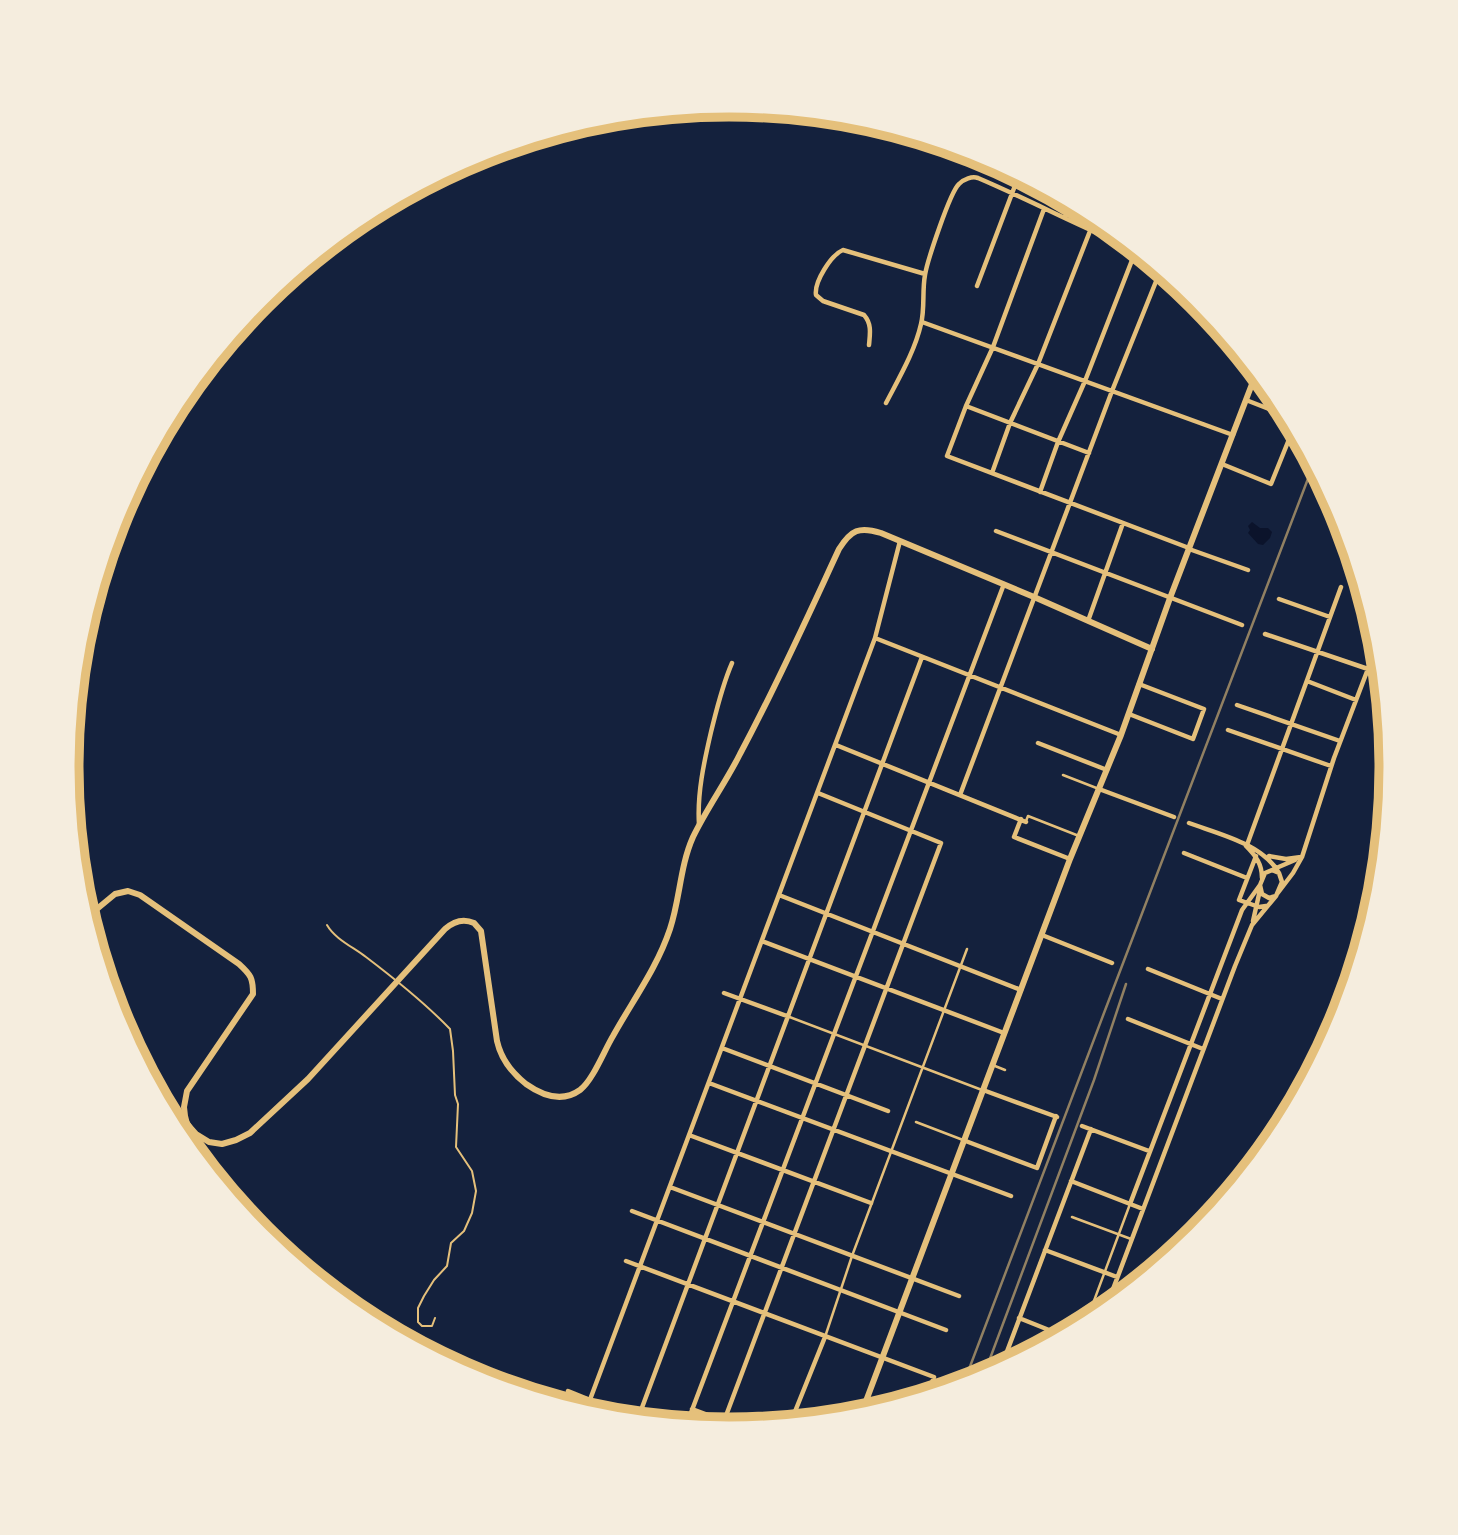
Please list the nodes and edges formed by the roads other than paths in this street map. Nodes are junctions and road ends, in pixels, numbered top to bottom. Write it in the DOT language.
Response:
graph roads {
  1 [pos="1016,184"];
  2 [pos="1013,192"];
  3 [pos="1044,209"];
  4 [pos="1067,212"];
  5 [pos="1065,218"];
  6 [pos="1090,231"];
  7 [pos="1104,237"];
  8 [pos="1133,259"];
  9 [pos="925,274"];
  10 [pos="1157,278"];
  11 [pos="977,286"];
  12 [pos="922,322"];
  13 [pos="869,345"];
  14 [pos="993,347"];
  15 [pos="1038,364"];
  16 [pos="1085,381"];
  17 [pos="1253,383"];
  18 [pos="1112,391"];
  19 [pos="1246,400"];
  20 [pos="886,403"];
  21 [pos="966,406"];
  22 [pos="1273,411"];
  23 [pos="1010,423"];
  24 [pos="1233,435"];
  25 [pos="1290,438"];
  26 [pos="1058,442"];
  27 [pos="1089,453"];
  28 [pos="1222,464"];
  29 [pos="992,473"];
  30 [pos="1040,492"];
  31 [pos="1071,503"];
  32 [pos="1123,523"];
  33 [pos="996,531"];
  34 [pos="900,541"];
  35 [pos="1189,548"];
  36 [pos="1052,552"];
  37 [pos="1248,570"];
  38 [pos="1105,573"];
  39 [pos="1004,584"];
  40 [pos="1341,587"];
  41 [pos="1034,597"];
  42 [pos="1170,597"];
  43 [pos="1279,598"];
  44 [pos="1330,617"];
  45 [pos="1088,621"];
  46 [pos="1242,625"];
  47 [pos="1265,634"];
  48 [pos="875,638"];
  49 [pos="1152,649"];
  50 [pos="1317,652"];
  51 [pos="922,657"];
  52 [pos="732,663"];
  53 [pos="1371,663"];
  54 [pos="1368,670"];
  55 [pos="969,676"];
  56 [pos="1307,681"];
  57 [pos="1139,684"];
  58 [pos="999,687"];
  59 [pos="1356,699"];
  60 [pos="1237,705"];
  61 [pos="1129,714"];
  62 [pos="1291,724"];
  63 [pos="1228,730"];
  64 [pos="1121,735"];
  65 [pos="1340,741"];
  66 [pos="1038,743"];
  67 [pos="836,745"];
  68 [pos="1282,749"];
  69 [pos="881,763"];
  70 [pos="1331,766"];
  71 [pos="1108,770"];
  72 [pos="1063,775"];
  73 [pos="929,782"];
  74 [pos="1100,789"];
  75 [pos="818,793"];
  76 [pos="960,795"];
  77 [pos="863,812"];
  78 [pos="1174,817"];
  79 [pos="1023,820"];
  80 [pos="1189,823"];
  81 [pos="699,825"];
  82 [pos="911,831"];
  83 [pos="1079,836"];
  84 [pos="1245,844"];
  85 [pos="1184,853"];
  86 [pos="1263,854"];
  87 [pos="1256,856"];
  88 [pos="1302,857"];
  89 [pos="1070,859"];
  90 [pos="1276,870"];
  91 [pos="1247,878"];
  92 [pos="1261,885"];
  93 [pos="779,895"];
  94 [pos="1277,895"];
  95 [pos="1248,904"];
  96 [pos="1266,906"];
  97 [pos="1256,907"];
  98 [pos="95,911"];
  99 [pos="825,913"];
  100 [pos="327,925"];
  101 [pos="1252,925"];
  102 [pos="873,932"];
  103 [pos="1042,935"];
  104 [pos="762,941"];
  105 [pos="904,944"];
  106 [pos="967,949"];
  107 [pos="808,958"];
  108 [pos="1112,962"];
  109 [pos="961,966"];
  110 [pos="1149,969"];
  111 [pos="856,976"];
  112 [pos="398,981"];
  113 [pos="887,988"];
  114 [pos="1021,990"];
  115 [pos="724,993"];
  116 [pos="1210,995"];
  117 [pos="740,999"];
  118 [pos="1222,999"];
  119 [pos="944,1010"];
  120 [pos="787,1016"];
  121 [pos="1128,1019"];
  122 [pos="1004,1033"];
  123 [pos="834,1034"];
  124 [pos="1191,1044"];
  125 [pos="866,1046"];
  126 [pos="722,1048"];
  127 [pos="1203,1049"];
  128 [pos="992,1065"];
  129 [pos="768,1066"];
  130 [pos="922,1067"];
  131 [pos="1005,1070"];
  132 [pos="709,1083"];
  133 [pos="815,1084"];
  134 [pos="982,1090"];
  135 [pos="847,1096"];
  136 [pos="755,1101"];
  137 [pos="888,1111"];
  138 [pos="802,1118"];
  139 [pos="916,1122"];
  140 [pos="1082,1126"];
  141 [pos="1091,1129"];
  142 [pos="834,1130"];
  143 [pos="690,1135"];
  144 [pos="204,1138"];
  145 [pos="963,1140"];
  146 [pos="201,1147"];
  147 [pos="891,1151"];
  148 [pos="1149,1151"];
  149 [pos="737,1152"];
  150 [pos="783,1170"];
  151 [pos="951,1174"];
  152 [pos="1071,1181"];
  153 [pos="815,1182"];
  154 [pos="670,1187"];
  155 [pos="1011,1196"];
  156 [pos="871,1203"];
  157 [pos="1130,1203"];
  158 [pos="718,1205"];
  159 [pos="1143,1209"];
  160 [pos="632,1211"];
  161 [pos="1072,1217"];
  162 [pos="657,1221"];
  163 [pos="763,1222"];
  164 [pos="795,1234"];
  165 [pos="1119,1234"];
  166 [pos="705,1239"];
  167 [pos="1131,1239"];
  168 [pos="1045,1250"];
  169 [pos="750,1256"];
  170 [pos="852,1256"];
  171 [pos="625,1261"];
  172 [pos="640,1267"];
  173 [pos="783,1268"];
  174 [pos="1105,1273"];
  175 [pos="1117,1277"];
  176 [pos="912,1279"];
  177 [pos="688,1285"];
  178 [pos="839,1289"];
  179 [pos="1111,1293"];
  180 [pos="959,1296"];
  181 [pos="733,1302"];
  182 [pos="1092,1306"];
  183 [pos="900,1312"];
  184 [pos="765,1314"];
  185 [pos="435,1318"];
  186 [pos="1019,1318"];
  187 [pos="946,1330"];
  188 [pos="1053,1332"];
  189 [pos="825,1337"];
  190 [pos="1007,1352"];
  191 [pos="1011,1354"];
  192 [pos="1005,1356"];
  193 [pos="883,1357"];
  194 [pos="931,1385"];
  195 [pos="568,1391"];
  196 [pos="590,1399"];
  197 [pos="589,1402"];
  198 [pos="865,1403"];
  199 [pos="604,1405"];
  200 [pos="692,1409"];
  201 [pos="642,1412"];
  202 [pos="794,1414"];
  203 [pos="728,1415"];
  204 [pos="689,1416"];
  205 [pos="714,1417"];
  206 [pos="726,1418"];
  207 [pos="735,1418"];
  1 -- 2 [label="street"];
  2 -- 3 [label="street"];
  2 -- 9 [label="street"];
  2 -- 11 [label="street"];
  3 -- 5 [label="street"];
  3 -- 14 [label="street"];
  4 -- 5 [label="street"];
  5 -- 6 [label="street"];
  6 -- 7 [label="street"];
  6 -- 15 [label="street"];
  8 -- 16 [label="street"];
  9 -- 12 [label="street"];
  9 -- 13 [label="street"];
  10 -- 18 [label="street"];
  12 -- 14 [label="street"];
  12 -- 20 [label="street"];
  14 -- 15 [label="street"];
  14 -- 21 [label="street"];
  15 -- 16 [label="street"];
  15 -- 23 [label="street"];
  16 -- 18 [label="street"];
  16 -- 26 [label="street"];
  17 -- 19 [label="main road"];
  18 -- 24 [label="street"];
  18 -- 27 [label="street"];
  19 -- 22 [label="street"];
  19 -- 24 [label="main road"];
  21 -- 23 [label="street"];
  21 -- 29 [label="street"];
  23 -- 26 [label="street"];
  23 -- 29 [label="street"];
  24 -- 28 [label="main road"];
  25 -- 28 [label="street"];
  26 -- 27 [label="street"];
  26 -- 30 [label="street"];
  27 -- 31 [label="street"];
  28 -- 35 [label="main road"];
  29 -- 30 [label="street"];
  30 -- 31 [label="street"];
  31 -- 32 [label="street"];
  31 -- 36 [label="street"];
  32 -- 35 [label="street"];
  32 -- 38 [label="street"];
  33 -- 36 [label="street"];
  34 -- 39 [label="main road"];
  34 -- 48 [label="street"];
  34 -- 81 [label="main road"];
  35 -- 37 [label="street"];
  35 -- 42 [label="main road"];
  36 -- 38 [label="street"];
  36 -- 41 [label="street"];
  38 -- 42 [label="street"];
  38 -- 45 [label="street"];
  39 -- 41 [label="main road"];
  39 -- 55 [label="street"];
  40 -- 44 [label="street"];
  41 -- 45 [label="main road"];
  41 -- 58 [label="street"];
  42 -- 46 [label="street"];
  42 -- 49 [label="main road"];
  43 -- 44 [label="street"];
  44 -- 50 [label="street"];
  45 -- 49 [label="main road"];
  47 -- 50 [label="street"];
  48 -- 51 [label="street"];
  48 -- 67 [label="street"];
  49 -- 57 [label="main road"];
  50 -- 54 [label="street"];
  50 -- 56 [label="street"];
  51 -- 55 [label="street"];
  51 -- 69 [label="street"];
  52 -- 81 [label="street"];
  53 -- 54 [label="street"];
  54 -- 59 [label="street"];
  55 -- 58 [label="street"];
  55 -- 73 [label="street"];
  56 -- 59 [label="street"];
  56 -- 62 [label="street"];
  57 -- 61 [label="main road"];
  57 -- 61 [label="street"];
  58 -- 64 [label="street"];
  58 -- 76 [label="street"];
  59 -- 65 [label="street"];
  60 -- 62 [label="street"];
  61 -- 64 [label="main road"];
  62 -- 65 [label="street"];
  62 -- 68 [label="street"];
  63 -- 68 [label="street"];
  64 -- 71 [label="main road"];
  65 -- 70 [label="street"];
  66 -- 71 [label="street"];
  67 -- 69 [label="street"];
  67 -- 75 [label="street"];
  68 -- 70 [label="street"];
  68 -- 84 [label="street"];
  69 -- 73 [label="street"];
  69 -- 77 [label="street"];
  70 -- 88 [label="street"];
  71 -- 74 [label="main road"];
  72 -- 74 [label="street"];
  73 -- 76 [label="street"];
  73 -- 82 [label="street"];
  74 -- 78 [label="street"];
  74 -- 83 [label="main road"];
  75 -- 77 [label="street"];
  75 -- 93 [label="street"];
  76 -- 79 [label="street"];
  77 -- 82 [label="street"];
  77 -- 99 [label="street"];
  79 -- 83 [label="street"];
  79 -- 89 [label="street"];
  80 -- 84 [label="street"];
  81 -- 112 [label="main road"];
  82 -- 102 [label="street"];
  82 -- 105 [label="street"];
  83 -- 89 [label="main road"];
  84 -- 86 [label="street"];
  84 -- 87 [label="street"];
  85 -- 91 [label="street"];
  86 -- 88 [label="street"];
  86 -- 90 [label="street"];
  87 -- 91 [label="street"];
  87 -- 92 [label="street"];
  88 -- 90 [label="street"];
  88 -- 94 [label="street"];
  89 -- 103 [label="main road"];
  90 -- 92 [label="street"];
  90 -- 94 [label="street"];
  91 -- 95 [label="street"];
  92 -- 94 [label="street"];
  92 -- 95 [label="street"];
  92 -- 97 [label="street"];
  93 -- 99 [label="street"];
  93 -- 104 [label="street"];
  94 -- 96 [label="street"];
  95 -- 97 [label="street"];
  95 -- 116 [label="street"];
  96 -- 97 [label="street"];
  96 -- 101 [label="street"];
  97 -- 101 [label="street"];
  98 -- 144 [label="main road"];
  99 -- 102 [label="street"];
  99 -- 107 [label="street"];
  100 -- 112 [label="lane"];
  101 -- 118 [label="street"];
  102 -- 105 [label="street"];
  102 -- 111 [label="street"];
  103 -- 108 [label="street"];
  103 -- 114 [label="main road"];
  104 -- 107 [label="street"];
  104 -- 117 [label="street"];
  105 -- 109 [label="street"];
  105 -- 113 [label="street"];
  106 -- 109 [label="street"];
  107 -- 111 [label="street"];
  107 -- 120 [label="street"];
  109 -- 114 [label="street"];
  109 -- 119 [label="street"];
  110 -- 116 [label="street"];
  111 -- 113 [label="street"];
  111 -- 123 [label="street"];
  112 -- 144 [label="main road"];
  112 -- 185 [label="lane"];
  113 -- 119 [label="street"];
  113 -- 125 [label="street"];
  114 -- 122 [label="main road"];
  115 -- 117 [label="street"];
  116 -- 118 [label="street"];
  116 -- 124 [label="street"];
  117 -- 120 [label="street"];
  117 -- 126 [label="street"];
  118 -- 127 [label="street"];
  119 -- 122 [label="street"];
  119 -- 130 [label="street"];
  120 -- 123 [label="street"];
  120 -- 129 [label="street"];
  121 -- 124 [label="street"];
  122 -- 128 [label="main road"];
  123 -- 125 [label="street"];
  123 -- 133 [label="street"];
  124 -- 127 [label="street"];
  124 -- 148 [label="street"];
  125 -- 130 [label="street"];
  125 -- 135 [label="street"];
  126 -- 129 [label="street"];
  126 -- 132 [label="street"];
  127 -- 159 [label="street"];
  128 -- 131 [label="street"];
  128 -- 134 [label="main road"];
  129 -- 133 [label="street"];
  129 -- 136 [label="street"];
  130 -- 134 [label="street"];
  130 -- 147 [label="street"];
  132 -- 136 [label="street"];
  132 -- 143 [label="street"];
  133 -- 135 [label="street"];
  133 -- 138 [label="street"];
  134 -- 145 [label="main road"];
  134 -- 145 [label="street"];
  135 -- 137 [label="street"];
  135 -- 142 [label="street"];
  136 -- 138 [label="street"];
  136 -- 149 [label="street"];
  138 -- 142 [label="street"];
  138 -- 150 [label="street"];
  139 -- 145 [label="street"];
  140 -- 141 [label="street"];
  141 -- 148 [label="street"];
  141 -- 152 [label="street"];
  142 -- 147 [label="street"];
  142 -- 153 [label="street"];
  143 -- 149 [label="street"];
  143 -- 154 [label="street"];
  144 -- 146 [label="lane"];
  145 -- 151 [label="main road"];
  147 -- 151 [label="street"];
  147 -- 156 [label="street"];
  148 -- 157 [label="street"];
  149 -- 150 [label="street"];
  149 -- 158 [label="street"];
  150 -- 153 [label="street"];
  150 -- 163 [label="street"];
  151 -- 155 [label="street"];
  151 -- 176 [label="main road"];
  152 -- 157 [label="street"];
  152 -- 168 [label="street"];
  153 -- 156 [label="street"];
  153 -- 164 [label="street"];
  154 -- 158 [label="street"];
  154 -- 162 [label="street"];
  156 -- 170 [label="street"];
  157 -- 159 [label="street"];
  157 -- 165 [label="street"];
  158 -- 163 [label="street"];
  158 -- 166 [label="street"];
  159 -- 167 [label="street"];
  160 -- 162 [label="street"];
  161 -- 165 [label="street"];
  162 -- 166 [label="street"];
  162 -- 172 [label="street"];
  163 -- 164 [label="street"];
  163 -- 169 [label="street"];
  164 -- 170 [label="street"];
  164 -- 173 [label="street"];
  165 -- 167 [label="street"];
  165 -- 174 [label="street"];
  166 -- 169 [label="street"];
  166 -- 177 [label="street"];
  167 -- 175 [label="street"];
  168 -- 174 [label="street"];
  168 -- 186 [label="street"];
  169 -- 173 [label="street"];
  169 -- 181 [label="street"];
  170 -- 176 [label="street"];
  170 -- 178 [label="street"];
  171 -- 172 [label="street"];
  172 -- 177 [label="street"];
  172 -- 196 [label="street"];
  173 -- 178 [label="street"];
  173 -- 184 [label="street"];
  174 -- 175 [label="street"];
  174 -- 182 [label="street"];
  175 -- 179 [label="street"];
  176 -- 180 [label="street"];
  176 -- 183 [label="main road"];
  177 -- 181 [label="street"];
  177 -- 201 [label="street"];
  178 -- 183 [label="street"];
  178 -- 189 [label="street"];
  181 -- 184 [label="street"];
  181 -- 200 [label="street"];
  183 -- 187 [label="street"];
  183 -- 193 [label="main road"];
  184 -- 189 [label="street"];
  184 -- 203 [label="street"];
  186 -- 188 [label="street"];
  186 -- 190 [label="street"];
  189 -- 193 [label="street"];
  189 -- 202 [label="street"];
  190 -- 191 [label="street"];
  190 -- 192 [label="street"];
  193 -- 194 [label="street"];
  193 -- 198 [label="main road"];
  195 -- 196 [label="street"];
  196 -- 197 [label="street"];
  196 -- 199 [label="street"];
  200 -- 204 [label="street"];
  200 -- 205 [label="street"];
  203 -- 206 [label="street"];
  203 -- 207 [label="street"];
}
